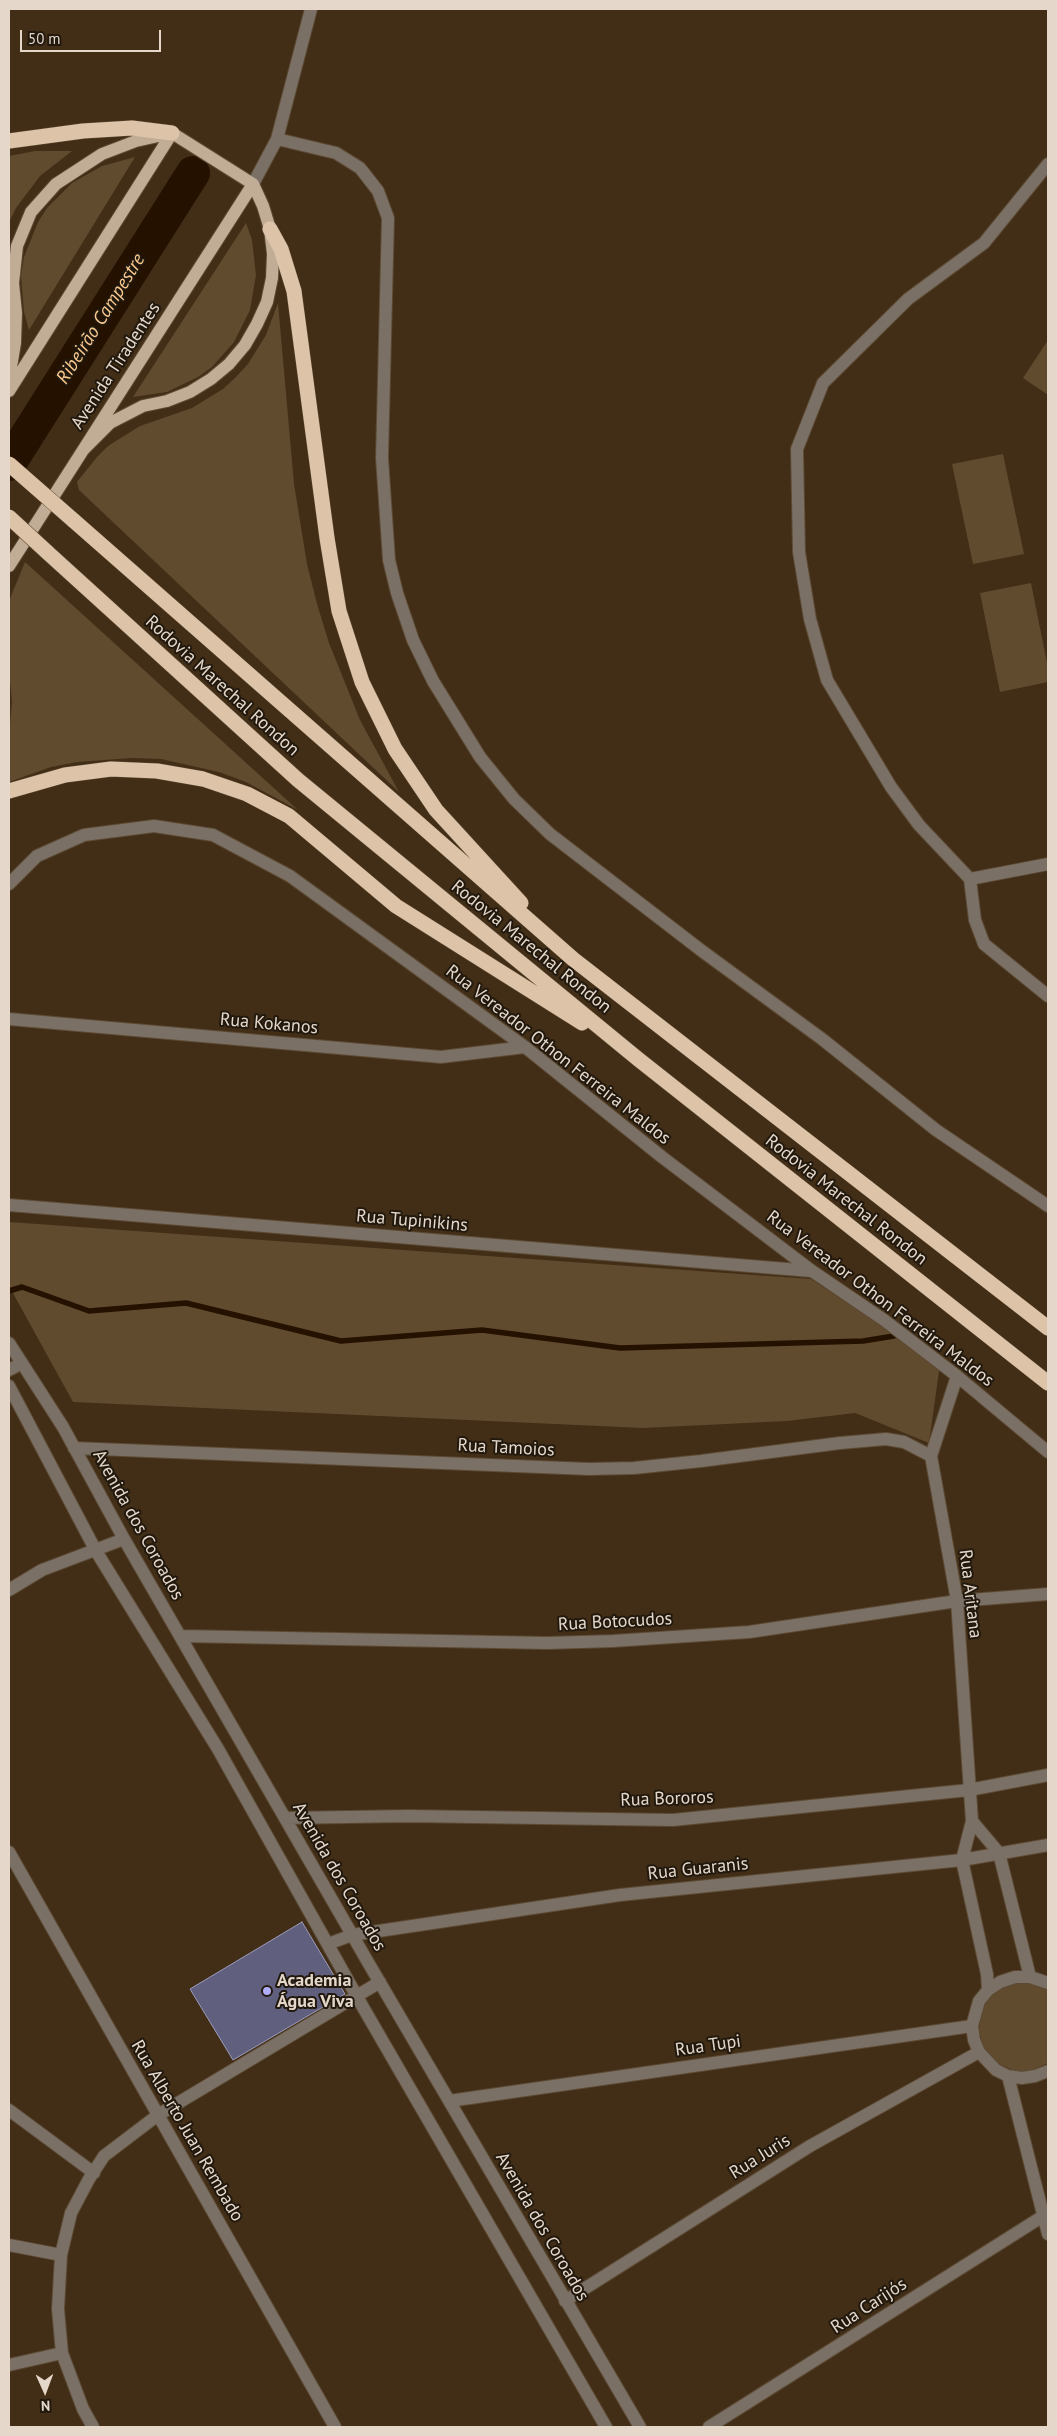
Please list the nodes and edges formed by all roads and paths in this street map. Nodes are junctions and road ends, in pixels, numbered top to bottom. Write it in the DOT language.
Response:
graph roads {
  1 [pos="311,9"];
  2 [pos="172,133"];
  3 [pos="277,139"];
  4 [pos="9,141"];
  5 [pos="1048,164"];
  6 [pos="253,184"];
  7 [pos="270,230"];
  8 [pos="9,379"];
  9 [pos="9,391"];
  10 [pos="83,450"];
  11 [pos="9,464"];
  12 [pos="9,517"];
  13 [pos="9,566"];
  14 [pos="9,791"];
  15 [pos="1048,864"];
  16 [pos="970,880"];
  17 [pos="9,884"];
  18 [pos="572,959"];
  19 [pos="1048,996"];
  20 [pos="9,1019"];
  21 [pos="525,1046"];
  22 [pos="638,1059"];
  23 [pos="9,1205"];
  24 [pos="1048,1206"];
  25 [pos="812,1271"];
  26 [pos="1048,1328"];
  27 [pos="9,1343"];
  28 [pos="22,1363"];
  29 [pos="9,1370"];
  30 [pos="958,1376"];
  31 [pos="1048,1383"];
  32 [pos="9,1386"];
  33 [pos="74,1448"];
  34 [pos="1048,1452"];
  35 [pos="931,1456"];
  36 [pos="124,1539"];
  37 [pos="96,1551"];
  38 [pos="9,1590"];
  39 [pos="1048,1594"];
  40 [pos="957,1601"];
  41 [pos="181,1636"];
  42 [pos="1048,1775"];
  43 [pos="969,1790"];
  44 [pos="285,1818"];
  45 [pos="972,1821"];
  46 [pos="1048,1845"];
  47 [pos="9,1852"];
  48 [pos="999,1853"];
  49 [pos="962,1860"];
  50 [pos="352,1935"];
  51 [pos="328,1944"];
  52 [pos="1030,1977"];
  53 [pos="380,1982"];
  54 [pos="1048,1983"];
  55 [pos="988,1990"];
  56 [pos="357,1996"];
  57 [pos="972,2026"];
  58 [pos="979,2052"];
  59 [pos="1048,2071"];
  60 [pos="1008,2076"];
  61 [pos="449,2101"];
  62 [pos="9,2110"];
  63 [pos="158,2115"];
  64 [pos="94,2173"];
  65 [pos="1046,2214"];
  66 [pos="1048,2234"];
  67 [pos="9,2245"];
  68 [pos="62,2255"];
  69 [pos="565,2301"];
  70 [pos="62,2353"];
  71 [pos="9,2365"];
  72 [pos="93,2427"];
  73 [pos="335,2427"];
  74 [pos="606,2427"];
  75 [pos="640,2427"];
  76 [pos="709,2427"];
  1 -- 3 [label="street"];
  2 -- 4 [label="highway"];
  2 -- 6 [label="main road"];
  2 -- 8 [label="main road"];
  2 -- 9 [label="main road"];
  3 -- 6 [label="street"];
  3 -- 24 [label="street"];
  5 -- 16 [label="street"];
  6 -- 7 [label="main road"];
  6 -- 10 [label="main road, Avenida Tiradentes"];
  7 -- 10 [label="main road"];
  7 -- 18 [label="highway"];
  10 -- 13 [label="main road, Avenida Tiradentes"];
  11 -- 18 [label="highway, Rodovia Marechal Rondon, bridge"];
  12 -- 22 [label="highway, Rodovia Marechal Rondon, bridge"];
  14 -- 22 [label="highway"];
  15 -- 16 [label="street"];
  16 -- 19 [label="street"];
  17 -- 21 [label="street, Rua Vereador Othon Ferreira Maldos"];
  18 -- 26 [label="highway, Rodovia Marechal Rondon"];
  20 -- 21 [label="street, Rua Kokanos"];
  21 -- 25 [label="street, Rua Vereador Othon Ferreira Maldos"];
  22 -- 31 [label="highway, Rodovia Marechal Rondon"];
  23 -- 25 [label="street, Rua Tupinikins"];
  25 -- 30 [label="street, Rua Vereador Othon Ferreira Maldos"];
  27 -- 28 [label="street, Avenida dos Coroados"];
  28 -- 29 [label="street"];
  28 -- 33 [label="street, Avenida dos Coroados"];
  30 -- 34 [label="street, Rua Vereador Othon Ferreira Maldos"];
  30 -- 35 [label="street, Rua Aritana"];
  32 -- 37 [label="street"];
  33 -- 35 [label="street, Rua Tamoios"];
  33 -- 36 [label="street, Avenida dos Coroados"];
  35 -- 40 [label="street, Rua Aritana"];
  36 -- 37 [label="street"];
  36 -- 41 [label="street, Avenida dos Coroados"];
  37 -- 38 [label="street"];
  37 -- 51 [label="street"];
  39 -- 40 [label="street, Rua Botocudos"];
  40 -- 41 [label="street, Rua Botocudos"];
  40 -- 43 [label="street, Rua Aritana"];
  41 -- 44 [label="street, Avenida dos Coroados"];
  42 -- 43 [label="street, Rua Bororos"];
  43 -- 44 [label="street, Rua Bororos"];
  43 -- 45 [label="street, Rua Aritana"];
  44 -- 50 [label="street, Avenida dos Coroados"];
  45 -- 48 [label="street"];
  45 -- 49 [label="street, Rua Aritana"];
  46 -- 48 [label="street, Rua Guaranis"];
  47 -- 63 [label="street, Rua Alberto Juan Rembado"];
  48 -- 49 [label="street, Rua Guaranis"];
  48 -- 52 [label="street"];
  49 -- 50 [label="street, Rua Guaranis"];
  49 -- 55 [label="street, Rua Aritana"];
  50 -- 51 [label="street, Rua Guaranis"];
  50 -- 53 [label="street, Avenida dos Coroados"];
  51 -- 56 [label="street"];
  52 -- 54 [label="street"];
  52 -- 55 [label="street"];
  53 -- 56 [label="street"];
  53 -- 61 [label="street, Avenida dos Coroados"];
  55 -- 57 [label="street"];
  56 -- 63 [label="street"];
  56 -- 74 [label="street"];
  57 -- 58 [label="street"];
  57 -- 61 [label="street, Rua Tupi"];
  58 -- 60 [label="street"];
  58 -- 69 [label="street, Rua Juris"];
  59 -- 60 [label="street"];
  60 -- 65 [label="street"];
  61 -- 69 [label="street, Avenida dos Coroados"];
  62 -- 64 [label="street"];
  63 -- 64 [label="street"];
  63 -- 73 [label="street, Rua Alberto Juan Rembado"];
  64 -- 68 [label="street"];
  65 -- 66 [label="street"];
  65 -- 76 [label="street, Rua Carijós"];
  67 -- 68 [label="street"];
  68 -- 70 [label="street"];
  69 -- 75 [label="street, Avenida dos Coroados"];
  70 -- 71 [label="street"];
  70 -- 72 [label="street"];
}
